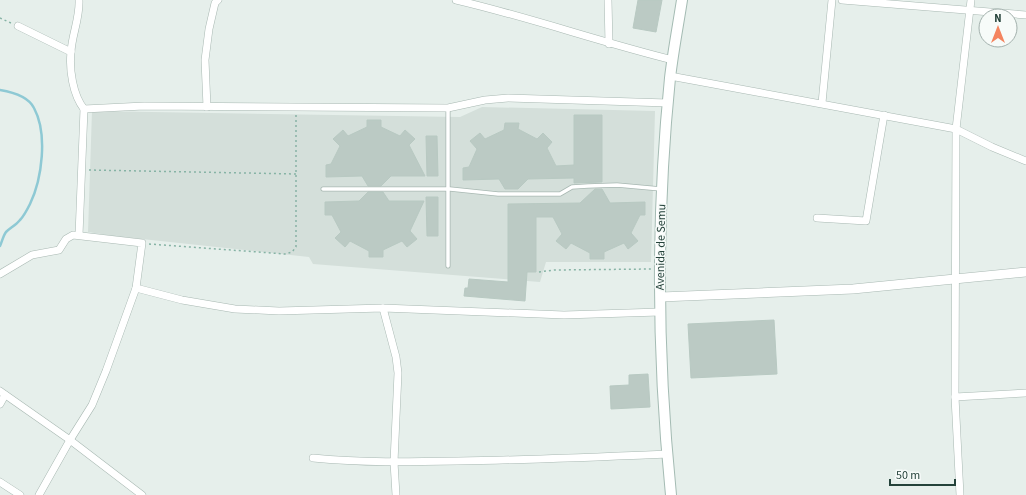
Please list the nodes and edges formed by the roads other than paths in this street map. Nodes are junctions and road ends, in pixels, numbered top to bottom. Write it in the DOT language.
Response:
graph roads {
  1 [pos="79,0"];
  2 [pos="456,0"];
  3 [pos="608,0"];
  4 [pos="682,0"];
  5 [pos="832,0"];
  6 [pos="842,0"];
  7 [pos="971,0"];
  8 [pos="215,1"];
  9 [pos="970,9"];
  10 [pos="1026,15"];
  11 [pos="18,26"];
  12 [pos="609,44"];
  13 [pos="71,52"];
  14 [pos="672,60"];
  15 [pos="670,76"];
  16 [pos="668,103"];
  17 [pos="822,103"];
  18 [pos="206,107"];
  19 [pos="448,108"];
  20 [pos="84,109"];
  21 [pos="884,115"];
  22 [pos="956,129"];
  23 [pos="1026,161"];
  24 [pos="323,189"];
  25 [pos="450,189"];
  26 [pos="662,189"];
  27 [pos="817,218"];
  28 [pos="79,235"];
  29 [pos="448,266"];
  30 [pos="1026,272"];
  31 [pos="0,274"];
  32 [pos="956,278"];
  33 [pos="136,288"];
  34 [pos="661,297"];
  35 [pos="383,308"];
  36 [pos="660,312"];
  37 [pos="3,393"];
  38 [pos="1026,393"];
  39 [pos="955,397"];
  40 [pos="0,404"];
  41 [pos="70,440"];
  42 [pos="667,454"];
  43 [pos="313,458"];
  44 [pos="394,462"];
  45 [pos="0,482"];
  46 [pos="20,495"];
  47 [pos="39,495"];
  48 [pos="142,495"];
  49 [pos="396,495"];
  50 [pos="671,495"];
  51 [pos="960,495"];
  1 -- 13 [label="street"];
  2 -- 12 [label="street"];
  3 -- 12 [label="street"];
  4 -- 14 [label="main road, Avenida de Semu"];
  5 -- 17 [label="street"];
  6 -- 9 [label="street"];
  7 -- 9 [label="street"];
  8 -- 18 [label="street"];
  9 -- 10 [label="street"];
  9 -- 22 [label="street"];
  11 -- 13 [label="street"];
  12 -- 14 [label="street"];
  13 -- 20 [label="street"];
  14 -- 15 [label="main road, Avenida de Semu"];
  15 -- 16 [label="main road, Avenida de Semu"];
  15 -- 17 [label="street"];
  16 -- 19 [label="street"];
  16 -- 26 [label="main road, Avenida de Semu"];
  17 -- 21 [label="street"];
  18 -- 19 [label="street"];
  18 -- 20 [label="street"];
  19 -- 25 [label="lane"];
  20 -- 28 [label="street"];
  21 -- 22 [label="street"];
  21 -- 27 [label="street"];
  22 -- 23 [label="street"];
  22 -- 32 [label="street"];
  24 -- 25 [label="lane"];
  25 -- 26 [label="lane"];
  25 -- 29 [label="lane"];
  26 -- 34 [label="main road, Avenida de Semu"];
  28 -- 31 [label="street"];
  28 -- 33 [label="street"];
  30 -- 32 [label="street"];
  32 -- 34 [label="street"];
  32 -- 39 [label="street"];
  33 -- 35 [label="street"];
  33 -- 41 [label="street"];
  34 -- 36 [label="main road, Avenida de Semu"];
  35 -- 36 [label="street"];
  35 -- 44 [label="street"];
  36 -- 42 [label="main road, Avenida de Semu"];
  37 -- 40 [label="street"];
  37 -- 41 [label="street"];
  38 -- 39 [label="street"];
  39 -- 51 [label="street"];
  41 -- 47 [label="street"];
  41 -- 48 [label="street"];
  42 -- 44 [label="street"];
  42 -- 50 [label="main road, Avenida de Semu"];
  43 -- 44 [label="street"];
  44 -- 49 [label="street"];
  45 -- 46 [label="street"];
}
